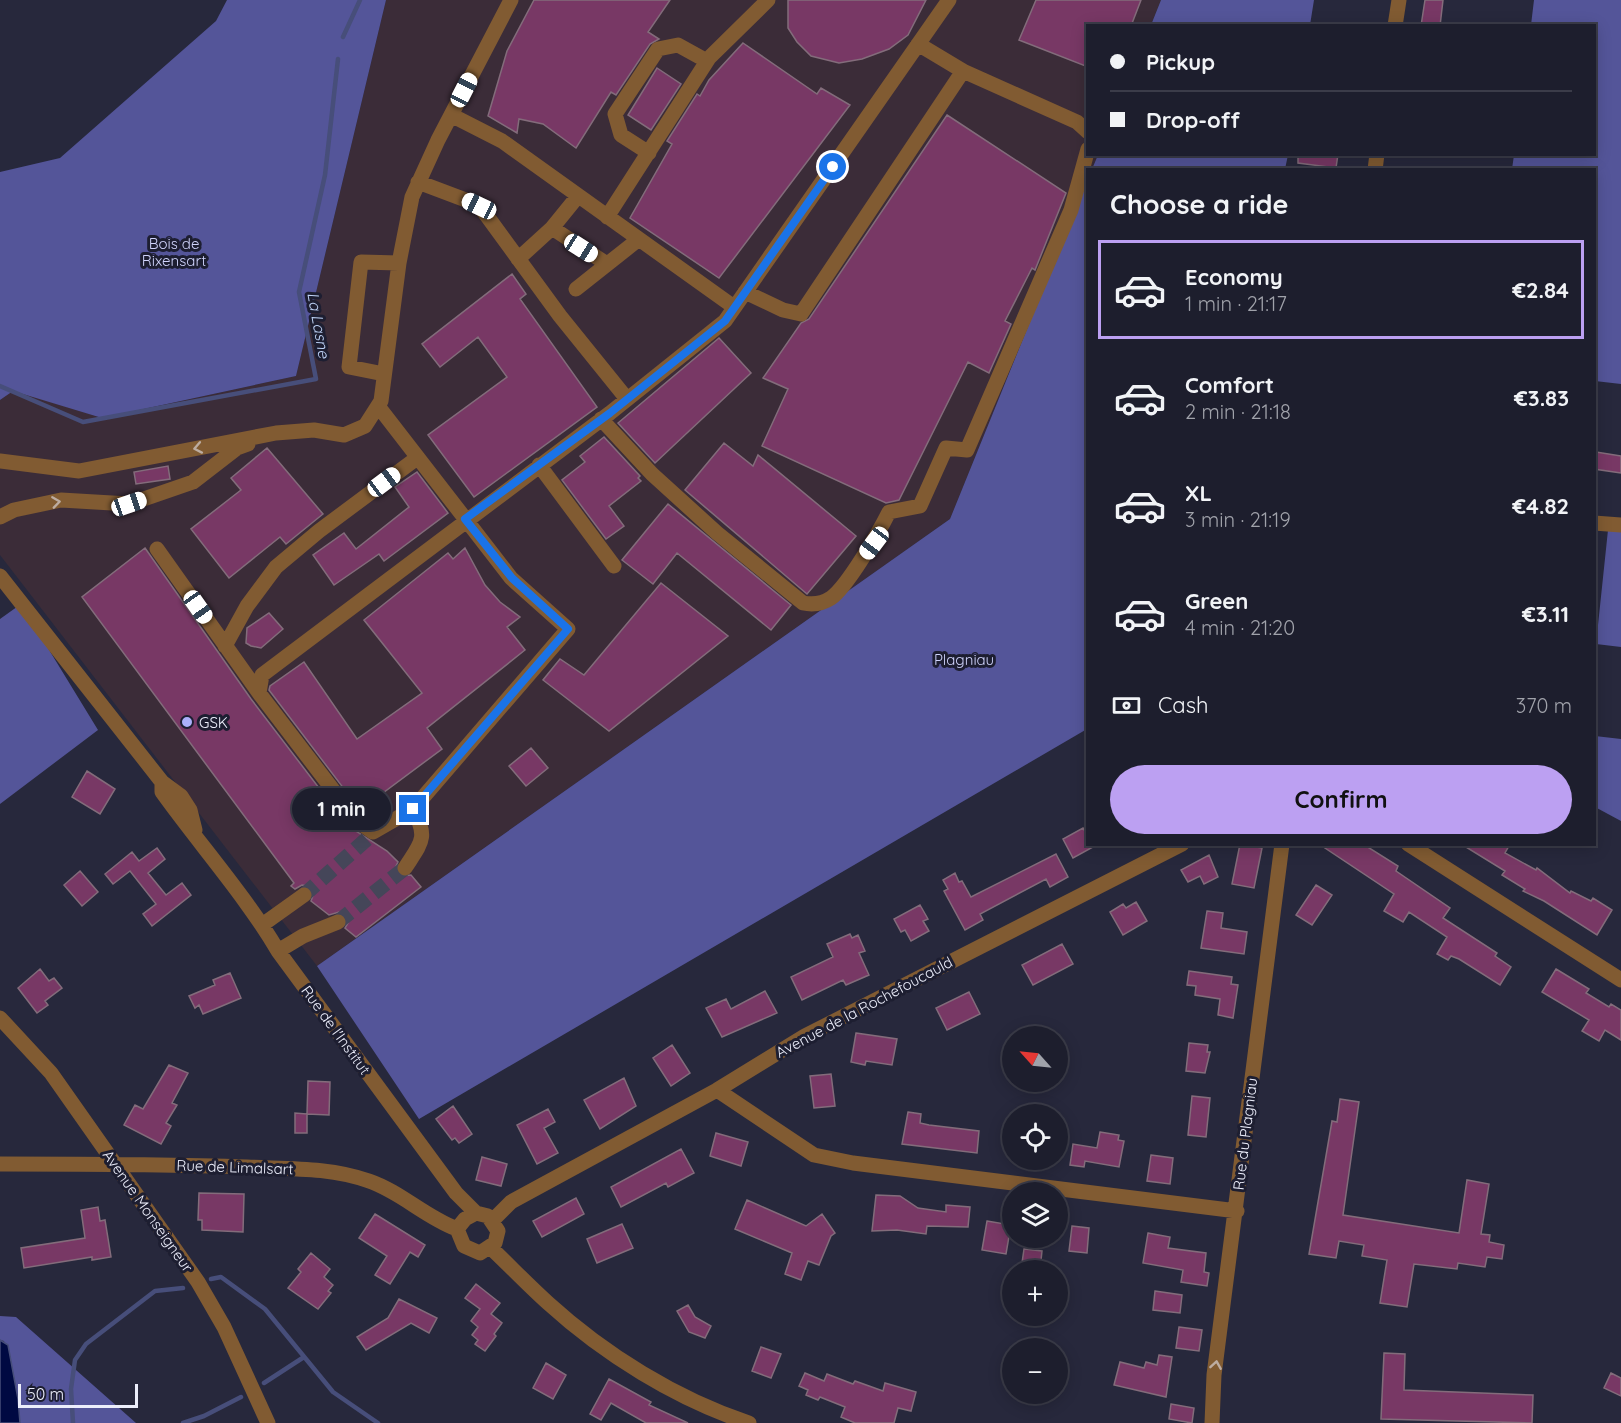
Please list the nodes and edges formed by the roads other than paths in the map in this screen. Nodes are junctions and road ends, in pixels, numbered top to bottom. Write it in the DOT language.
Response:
graph roads {
  1 [pos="511,0"];
  2 [pos="768,0"];
  3 [pos="949,0"];
  4 [pos="1399,0"];
  5 [pos="1395,24"];
  6 [pos="918,44"];
  7 [pos="707,61"];
  8 [pos="963,71"];
  9 [pos="451,115"];
  10 [pos="1086,130"];
  11 [pos="649,153"];
  12 [pos="1086,156"];
  13 [pos="418,182"];
  14 [pos="578,196"];
  15 [pos="607,217"];
  16 [pos="552,228"];
  17 [pos="639,240"];
  18 [pos="518,259"];
  19 [pos="399,263"];
  20 [pos="607,264"];
  21 [pos="576,289"];
  22 [pos="745,292"];
  23 [pos="734,307"];
  24 [pos="384,374"];
  25 [pos="627,399"];
  26 [pos="378,406"];
  27 [pos="602,419"];
  28 [pos="276,433"];
  29 [pos="417,458"];
  30 [pos="0,462"];
  31 [pos="539,465"];
  32 [pos="0,517"];
  33 [pos="465,519"];
  34 [pos="1596,523"];
  35 [pos="1621,525"];
  36 [pos="157,549"];
  37 [pos="614,566"];
  38 [pos="0,576"];
  39 [pos="225,646"];
  40 [pos="259,693"];
  41 [pos="413,809"];
  42 [pos="1178,846"];
  43 [pos="1282,846"];
  44 [pos="1411,846"];
  45 [pos="405,868"];
  46 [pos="304,895"];
  47 [pos="338,922"];
  48 [pos="262,925"];
  49 [pos="278,951"];
  50 [pos="1621,980"];
  51 [pos="0,1018"];
  52 [pos="717,1090"];
  53 [pos="0,1164"];
  54 [pos="115,1164"];
  55 [pos="1237,1211"];
  56 [pos="476,1214"];
  57 [pos="493,1220"];
  58 [pos="457,1228"];
  59 [pos="491,1248"];
  60 [pos="268,1423"];
  61 [pos="749,1423"];
  62 [pos="1212,1423"];
  1 -- 9 [label="street"];
  2 -- 7 [label="street"];
  3 -- 6 [label="street"];
  4 -- 5 [label="street"];
  6 -- 8 [label="street"];
  6 -- 22 [label="street"];
  7 -- 11 [label="street"];
  7 -- 11 [label="street"];
  8 -- 10 [label="street"];
  8 -- 22 [label="street"];
  9 -- 13 [label="street"];
  9 -- 14 [label="street"];
  11 -- 15 [label="street"];
  12 -- 27 [label="street"];
  13 -- 18 [label="street"];
  13 -- 19 [label="street"];
  14 -- 15 [label="street"];
  14 -- 16 [label="street"];
  15 -- 17 [label="street"];
  16 -- 18 [label="street"];
  16 -- 20 [label="street"];
  17 -- 20 [label="street"];
  17 -- 23 [label="street"];
  18 -- 25 [label="street"];
  19 -- 24 [label="street"];
  19 -- 24 [label="street"];
  20 -- 21 [label="street"];
  22 -- 23 [label="street"];
  23 -- 25 [label="street"];
  24 -- 26 [label="street"];
  25 -- 27 [label="street"];
  26 -- 28 [label="street"];
  26 -- 29 [label="street"];
  27 -- 31 [label="street"];
  28 -- 30 [label="street, one-way"];
  32 -- 28 [label="street, one-way"];
  29 -- 33 [label="street"];
  29 -- 39 [label="street"];
  31 -- 33 [label="street"];
  31 -- 37 [label="street"];
  33 -- 40 [label="street"];
  33 -- 41 [label="street"];
  34 -- 35 [label="street"];
  36 -- 39 [label="street"];
  38 -- 48 [label="street, Rue de l'Institut"];
  39 -- 40 [label="street"];
  40 -- 41 [label="street"];
  41 -- 45 [label="street"];
  42 -- 52 [label="street, Avenue de la Rochefoucauld"];
  43 -- 55 [label="street, Rue du Plagniau"];
  44 -- 50 [label="street"];
  46 -- 48 [label="street"];
  47 -- 49 [label="street"];
  48 -- 49 [label="street, Rue de l'Institut"];
  49 -- 56 [label="street, Rue de l'Institut"];
  51 -- 54 [label="street, Avenue Monseigneur"];
  52 -- 55 [label="street"];
  52 -- 57 [label="street, Avenue de la Rochefoucauld"];
  53 -- 54 [label="street, Rue de Limalsart"];
  54 -- 58 [label="street, Rue de Limalsart"];
  54 -- 60 [label="street, Avenue Monseigneur"];
  62 -- 55 [label="street, Rue du Plagniau, one-way"];
  56 -- 57 [label="street"];
  56 -- 58 [label="street"];
  57 -- 59 [label="street"];
  58 -- 59 [label="street"];
  59 -- 61 [label="street"];
}
